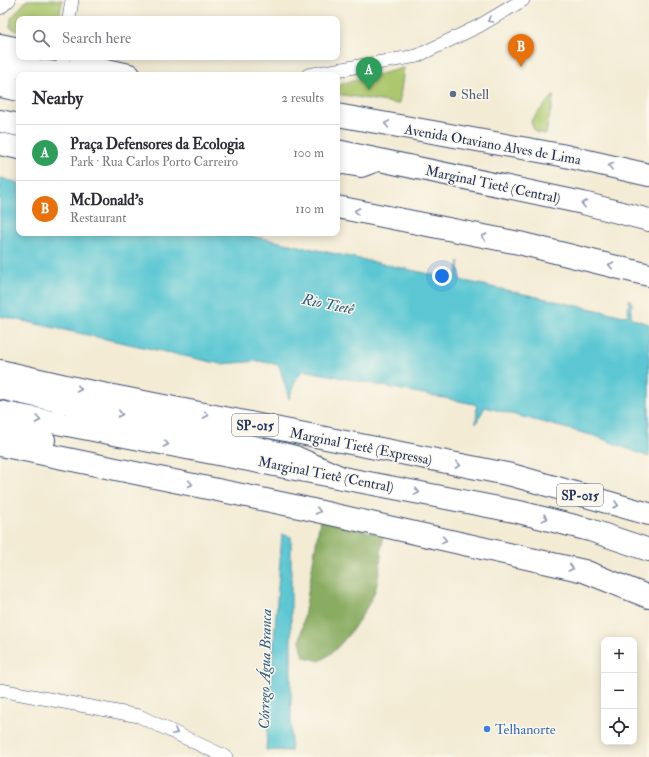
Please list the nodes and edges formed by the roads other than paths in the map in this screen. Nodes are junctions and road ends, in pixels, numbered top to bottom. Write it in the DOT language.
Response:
graph roads {
  1 [pos="9,0"];
  2 [pos="72,0"];
  3 [pos="523,0"];
  4 [pos="0,8"];
  5 [pos="69,16"];
  6 [pos="0,45"];
  7 [pos="16,48"];
  8 [pos="66,60"];
  9 [pos="0,65"];
  10 [pos="94,68"];
  11 [pos="48,72"];
  12 [pos="73,72"];
  13 [pos="114,72"];
  14 [pos="325,72"];
  15 [pos="0,86"];
  16 [pos="16,89"];
  17 [pos="0,110"];
  18 [pos="16,113"];
  19 [pos="340,116"];
  20 [pos="0,121"];
  21 [pos="16,124"];
  22 [pos="0,144"];
  23 [pos="16,147"];
  24 [pos="340,152"];
  25 [pos="377,160"];
  26 [pos="340,162"];
  27 [pos="649,175"];
  28 [pos="340,208"];
  29 [pos="649,220"];
  30 [pos="649,275"];
  31 [pos="0,371"];
  32 [pos="0,388"];
  33 [pos="0,412"];
  34 [pos="0,429"];
  35 [pos="0,446"];
  36 [pos="152,476"];
  37 [pos="340,477"];
  38 [pos="649,514"];
  39 [pos="649,550"];
  40 [pos="649,597"];
  41 [pos="0,690"];
  42 [pos="226,757"];
  1 -- 4 [label="street"];
  2 -- 5 [label="street"];
  3 -- 14 [label="street, one-way"];
  6 -- 7 [label="highway"];
  8 -- 10 [label="highway"];
  9 -- 11 [label="highway"];
  10 -- 12 [label="highway"];
  10 -- 13 [label="highway"];
  15 -- 16 [label="highway"];
  17 -- 18 [label="highway"];
  27 -- 19 [label="highway, Avenida Otaviano Alves de Lima, one-way"];
  20 -- 21 [label="highway"];
  22 -- 23 [label="highway"];
  24 -- 25 [label="highway, Marginal Tietê (Central)"];
  25 -- 26 [label="highway"];
  29 -- 25 [label="highway, Marginal Tietê (Central), one-way"];
  30 -- 28 [label="highway, one-way"];
  31 -- 38 [label="highway, Marginal Tietê (Expressa) / SP-015, one-way"];
  32 -- 37 [label="highway, one-way"];
  33 -- 37 [label="highway, Marginal Tietê (Central), one-way"];
  34 -- 36 [label="highway"];
  35 -- 36 [label="highway"];
  36 -- 40 [label="highway, one-way"];
  37 -- 39 [label="highway, Marginal Tietê (Central), one-way"];
  41 -- 42 [label="street, one-way"];
}
